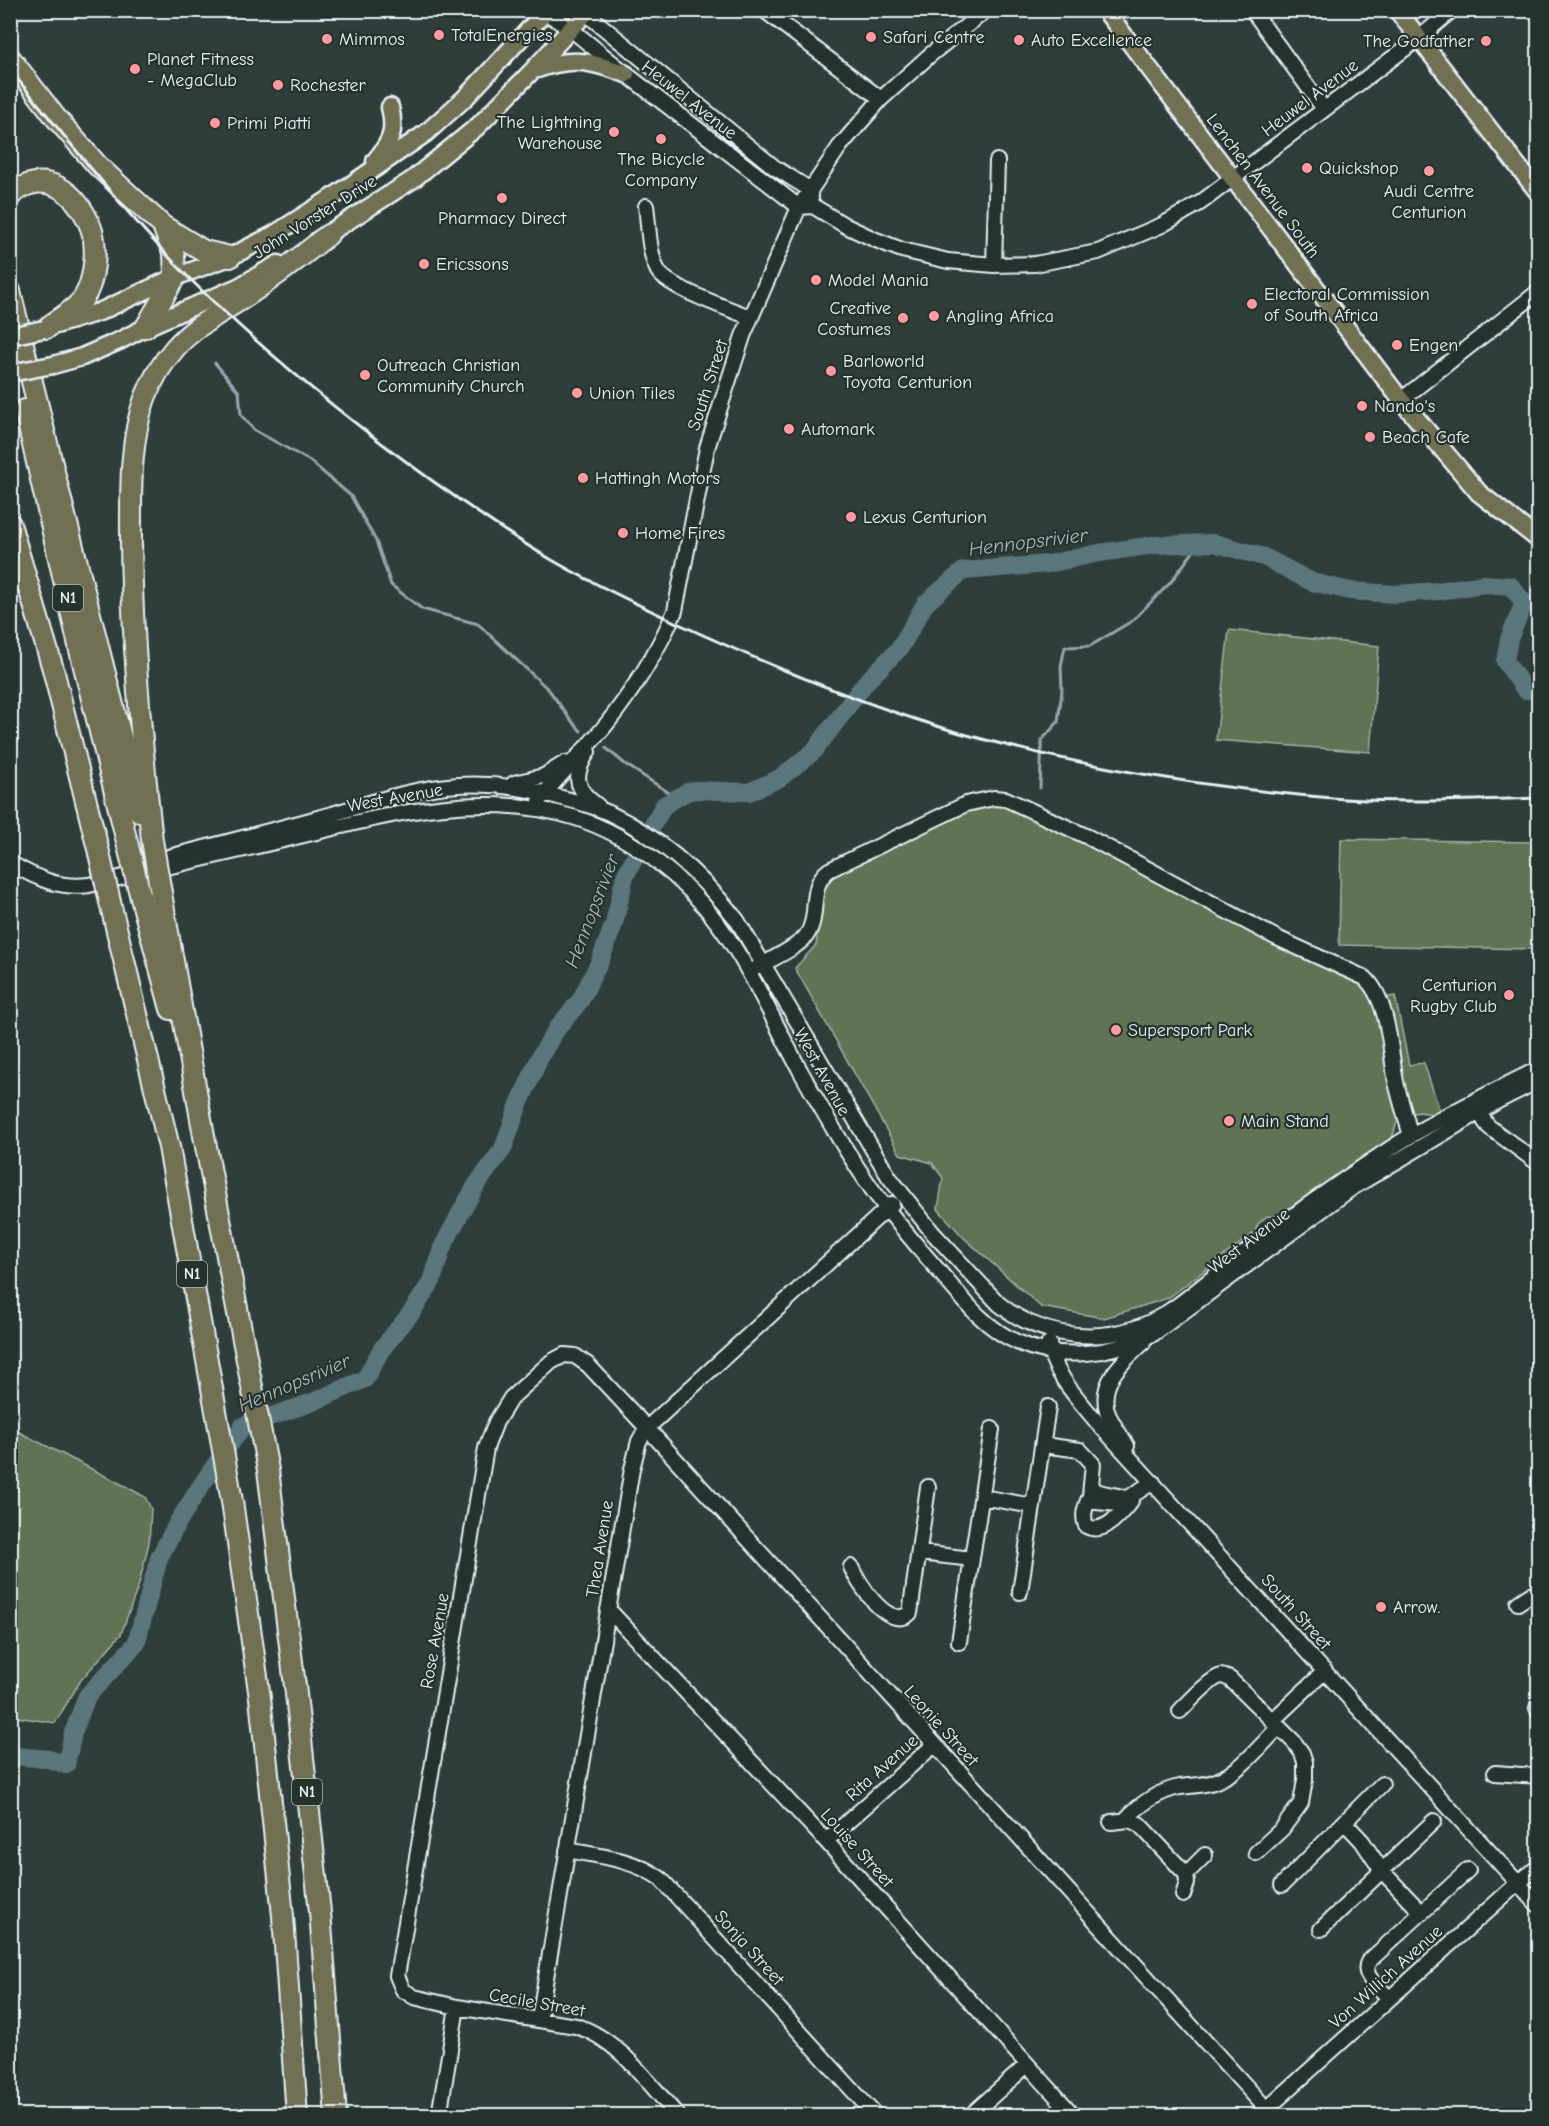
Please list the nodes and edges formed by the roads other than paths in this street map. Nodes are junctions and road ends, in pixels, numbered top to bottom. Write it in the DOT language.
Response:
graph roads {
  1 [pos="764,10"];
  2 [pos="1105,10"];
  3 [pos="1252,10"];
  4 [pos="1397,10"];
  5 [pos="1452,10"];
  6 [pos="545,11"];
  7 [pos="585,11"];
  8 [pos="984,11"];
  9 [pos="572,30"];
  10 [pos="1418,39"];
  11 [pos="10,58"];
  12 [pos="533,70"];
  13 [pos="626,74"];
  14 [pos="881,99"];
  15 [pos="390,107"];
  16 [pos="1324,109"];
  17 [pos="996,161"];
  18 [pos="366,174"];
  19 [pos="1234,179"];
  20 [pos="809,189"];
  21 [pos="1539,192"];
  22 [pos="10,196"];
  23 [pos="646,206"];
  24 [pos="806,207"];
  25 [pos="163,226"];
  26 [pos="328,235"];
  27 [pos="230,257"];
  28 [pos="994,265"];
  29 [pos="176,277"];
  30 [pos="10,291"];
  31 [pos="1539,292"];
  32 [pos="750,317"];
  33 [pos="146,327"];
  34 [pos="45,329"];
  35 [pos="10,336"];
  36 [pos="10,349"];
  37 [pos="10,373"];
  38 [pos="1401,400"];
  39 [pos="10,511"];
  40 [pos="10,524"];
  41 [pos="1539,539"];
  42 [pos="23,565"];
  43 [pos="604,727"];
  44 [pos="578,755"];
  45 [pos="500,786"];
  46 [pos="545,793"];
  47 [pos="533,808"];
  48 [pos="607,812"];
  49 [pos="152,839"];
  50 [pos="10,853"];
  51 [pos="10,863"];
  52 [pos="763,964"];
  53 [pos="748,973"];
  54 [pos="1539,1069"];
  55 [pos="1539,1081"];
  56 [pos="1478,1106"];
  57 [pos="204,1136"];
  58 [pos="1411,1136"];
  59 [pos="1539,1162"];
  60 [pos="903,1195"];
  61 [pos="887,1209"];
  62 [pos="1048,1330"];
  63 [pos="1153,1334"];
  64 [pos="1050,1351"];
  65 [pos="582,1360"];
  66 [pos="670,1407"];
  67 [pos="1047,1407"];
  68 [pos="647,1428"];
  69 [pos="992,1429"];
  70 [pos="663,1445"];
  71 [pos="1043,1445"];
  72 [pos="1140,1468"];
  73 [pos="1153,1482"];
  74 [pos="928,1487"];
  75 [pos="1091,1492"];
  76 [pos="982,1497"];
  77 [pos="1131,1497"];
  78 [pos="1033,1506"];
  79 [pos="920,1553"];
  80 [pos="972,1559"];
  81 [pos="851,1567"];
  82 [pos="1020,1592"];
  83 [pos="1539,1593"];
  84 [pos="1518,1603"];
  85 [pos="608,1609"];
  86 [pos="959,1642"];
  87 [pos="1325,1671"];
  88 [pos="1180,1711"];
  89 [pos="1276,1724"];
  90 [pos="934,1745"];
  91 [pos="1496,1773"];
  92 [pos="1539,1776"];
  93 [pos="1382,1785"];
  94 [pos="1125,1820"];
  95 [pos="1434,1821"];
  96 [pos="1111,1822"];
  97 [pos="1345,1823"];
  98 [pos="826,1841"];
  99 [pos="567,1850"];
  100 [pos="1256,1852"];
  101 [pos="1205,1855"];
  102 [pos="1539,1868"];
  103 [pos="1468,1870"];
  104 [pos="1382,1871"];
  105 [pos="1186,1874"];
  106 [pos="1518,1883"];
  107 [pos="1282,1885"];
  108 [pos="1183,1895"];
  109 [pos="1539,1905"];
  110 [pos="1421,1912"];
  111 [pos="1321,1929"];
  112 [pos="399,1983"];
  113 [pos="1389,1998"];
  114 [pos="457,2007"];
  115 [pos="539,2019"];
  116 [pos="1027,2065"];
  117 [pos="1266,2113"];
  118 [pos="297,2115"];
  119 [pos="336,2115"];
  120 [pos="439,2115"];
  121 [pos="678,2115"];
  122 [pos="876,2115"];
  123 [pos="970,2115"];
  124 [pos="1074,2115"];
  1 -- 14 [label="street"];
  2 -- 19 [label="main road, Lenchen Avenue South"];
  3 -- 16 [label="street"];
  4 -- 10 [label="main road"];
  5 -- 10 [label="street, Heuwel Avenue"];
  6 -- 9 [label="street, Heuwel Avenue"];
  6 -- 18 [label="main road, John Vorster Drive"];
  7 -- 9 [label="main road, John Vorster Drive"];
  7 -- 20 [label="street, Heuwel Avenue"];
  8 -- 14 [label="street, South Street"];
  9 -- 12 [label="main road, John Vorster Drive"];
  9 -- 13 [label="street, Heuwel Avenue"];
  10 -- 16 [label="street, Heuwel Avenue"];
  10 -- 21 [label="main road"];
  11 -- 25 [label="highway"];
  12 -- 13 [label="main road"];
  12 -- 26 [label="main road, John Vorster Drive"];
  13 -- 24 [label="street, Heuwel Avenue"];
  14 -- 20 [label="street, South Street"];
  15 -- 18 [label="main road"];
  16 -- 19 [label="street, Heuwel Avenue"];
  17 -- 28 [label="street"];
  18 -- 27 [label="main road, John Vorster Drive"];
  19 -- 28 [label="street, Heuwel Avenue"];
  19 -- 38 [label="main road, Lenchen Avenue South"];
  20 -- 24 [label="street, South Street"];
  22 -- 34 [label="highway"];
  23 -- 32 [label="street"];
  24 -- 28 [label="street, Heuwel Avenue"];
  24 -- 32 [label="street, South Street"];
  25 -- 27 [label="highway"];
  25 -- 29 [label="highway"];
  26 -- 33 [label="main road, John Vorster Drive"];
  26 -- 49 [label="highway"];
  27 -- 29 [label="main road, John Vorster Drive"];
  29 -- 33 [label="highway"];
  29 -- 34 [label="main road, John Vorster Drive"];
  30 -- 49 [label="highway"];
  31 -- 38 [label="street"];
  32 -- 43 [label="street, South Street"];
  33 -- 37 [label="main road, John Vorster Drive, bridge"];
  34 -- 35 [label="main road, John Vorster Drive, bridge"];
  36 -- 57 [label="highway, N1, bridge"];
  38 -- 41 [label="main road, Lenchen Avenue South"];
  39 -- 42 [label="highway, N1"];
  40 -- 42 [label="highway"];
  42 -- 118 [label="highway, N1, bridge"];
  43 -- 44 [label="street, South Street"];
  43 -- 48 [label="street"];
  44 -- 45 [label="street"];
  44 -- 46 [label="street, South Street"];
  45 -- 46 [label="street, West Avenue"];
  45 -- 50 [label="street, West Avenue"];
  46 -- 47 [label="street, South Street"];
  46 -- 48 [label="street, West Avenue"];
  47 -- 51 [label="street, West Avenue"];
  47 -- 53 [label="street, West Avenue"];
  48 -- 52 [label="street, West Avenue"];
  49 -- 57 [label="highway, bridge"];
  52 -- 53 [label="street"];
  52 -- 58 [label="street"];
  52 -- 60 [label="street, West Avenue"];
  53 -- 61 [label="street, West Avenue"];
  54 -- 56 [label="street, West Avenue"];
  55 -- 56 [label="street, West Avenue"];
  56 -- 58 [label="street, West Avenue"];
  56 -- 59 [label="street"];
  56 -- 63 [label="street, West Avenue"];
  57 -- 119 [label="highway, N1"];
  58 -- 62 [label="street, West Avenue"];
  60 -- 61 [label="street, Thea Avenue"];
  60 -- 62 [label="street, West Avenue"];
  61 -- 64 [label="street, West Avenue"];
  61 -- 66 [label="street, Thea Avenue"];
  62 -- 64 [label="street, South Street"];
  63 -- 64 [label="street, West Avenue"];
  63 -- 72 [label="street"];
  64 -- 72 [label="street, South Street"];
  65 -- 68 [label="street, Leonie Street"];
  65 -- 112 [label="street, Rose Avenue"];
  66 -- 68 [label="street, Thea Avenue"];
  66 -- 70 [label="street"];
  67 -- 71 [label="street"];
  68 -- 70 [label="street, Leonie Street"];
  68 -- 85 [label="street, Thea Avenue"];
  69 -- 76 [label="street"];
  70 -- 90 [label="street, Leonie Street"];
  71 -- 75 [label="street"];
  71 -- 78 [label="street"];
  72 -- 73 [label="street, South Street"];
  73 -- 77 [label="street"];
  73 -- 87 [label="street, South Street"];
  74 -- 79 [label="street"];
  75 -- 77 [label="street"];
  75 -- 77 [label="street"];
  76 -- 78 [label="street"];
  76 -- 80 [label="street"];
  78 -- 82 [label="street"];
  79 -- 80 [label="street"];
  79 -- 81 [label="street"];
  80 -- 86 [label="street"];
  83 -- 84 [label="street"];
  85 -- 98 [label="street, Louise Street"];
  85 -- 99 [label="street, Thea Avenue"];
  87 -- 89 [label="street"];
  87 -- 106 [label="street, South Street"];
  88 -- 89 [label="street"];
  89 -- 94 [label="street"];
  89 -- 100 [label="street"];
  90 -- 98 [label="street, Rita Avenue"];
  90 -- 117 [label="street, Leonie Street"];
  91 -- 92 [label="street"];
  93 -- 97 [label="street"];
  94 -- 96 [label="street"];
  94 -- 105 [label="street"];
  95 -- 104 [label="street"];
  97 -- 104 [label="street"];
  97 -- 107 [label="street"];
  98 -- 116 [label="street, Louise Street"];
  99 -- 115 [label="street, Thea Avenue"];
  99 -- 122 [label="street, Sonja Street"];
  101 -- 105 [label="street"];
  102 -- 106 [label="street, Von Willich Avenue"];
  103 -- 110 [label="street"];
  104 -- 110 [label="street"];
  104 -- 111 [label="street"];
  105 -- 108 [label="street"];
  106 -- 109 [label="street, South Street"];
  106 -- 113 [label="street, Von Willich Avenue"];
  110 -- 113 [label="street"];
  112 -- 114 [label="street, Cecile Street"];
  113 -- 117 [label="street, Von Willich Avenue"];
  114 -- 115 [label="street, Cecile Street"];
  114 -- 120 [label="street"];
  115 -- 121 [label="street, Cecile Street"];
  116 -- 123 [label="street"];
  116 -- 124 [label="street, Louise Street"];
}
